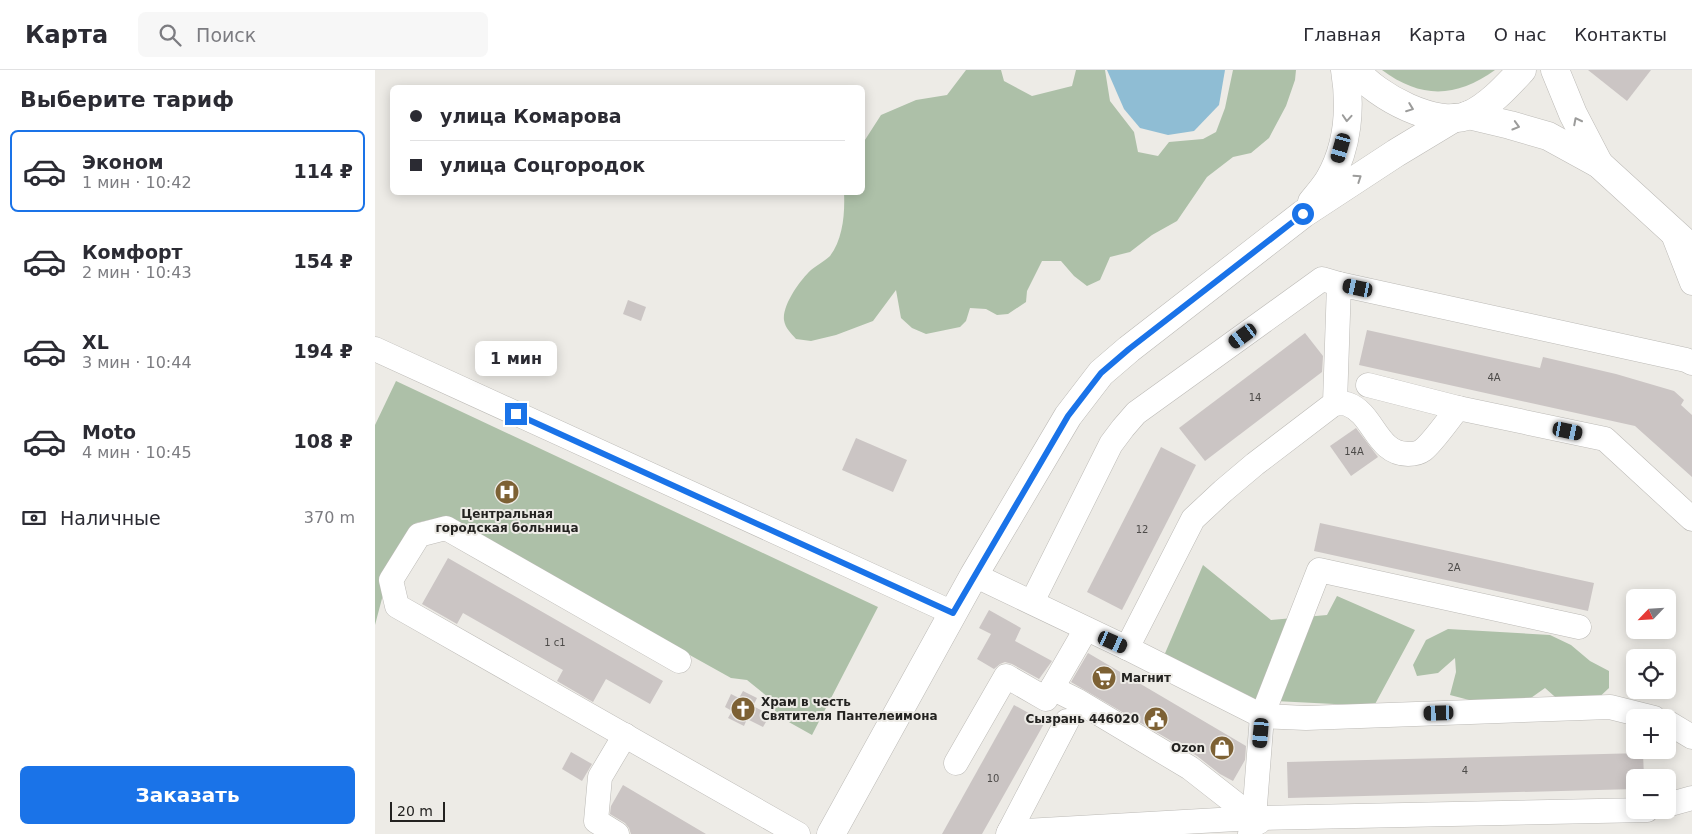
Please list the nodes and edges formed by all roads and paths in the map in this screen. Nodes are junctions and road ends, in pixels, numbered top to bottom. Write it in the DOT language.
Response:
graph roads {
  1 [pos="1345,70"];
  2 [pos="1356,70"];
  3 [pos="1521,70"];
  4 [pos="1555,70"];
  5 [pos="1461,116"];
  6 [pos="1599,164"];
  7 [pos="1303,214"];
  8 [pos="1670,228"];
  9 [pos="1692,249"];
  10 [pos="1339,284"];
  11 [pos="1692,284"];
  12 [pos="375,349"];
  13 [pos="1692,364"];
  14 [pos="1368,385"];
  15 [pos="1335,403"];
  16 [pos="1457,408"];
  17 [pos="1692,519"];
  18 [pos="974,575"];
  19 [pos="1032,602"];
  20 [pos="953,613"];
  21 [pos="1579,627"];
  22 [pos="1086,629"];
  23 [pos="1127,648"];
  24 [pos="679,661"];
  25 [pos="1052,688"];
  26 [pos="1626,711"];
  27 [pos="1262,716"];
  28 [pos="1067,721"];
  29 [pos="1676,727"];
  30 [pos="625,735"];
  31 [pos="1692,737"];
  32 [pos="956,763"];
  33 [pos="1692,798"];
  34 [pos="1676,802"];
  35 [pos="1626,811"];
  36 [pos="1252,826"];
  37 [pos="1008,833"];
  38 [pos="617,834"];
  39 [pos="798,834"];
  40 [pos="831,834"];
  41 [pos="1274,834"];
  1 -- 7 [label="main road, one-way"];
  2 -- 5 [label="main road, one-way"];
  3 -- 5 [label="main road"];
  6 -- 4 [label="main road, one-way"];
  5 -- 6 [label="main road, one-way"];
  7 -- 5 [label="main road, one-way"];
  6 -- 8 [label="main road"];
  7 -- 18 [label="main road"];
  8 -- 9 [label="main road"];
  8 -- 11 [label="street"];
  10 -- 13 [label="street"];
  10 -- 15 [label="street"];
  10 -- 19 [label="street"];
  12 -- 20 [label="street"];
  14 -- 16 [label="street"];
  15 -- 16 [label="street"];
  15 -- 23 [label="street"];
  16 -- 17 [label="street"];
  18 -- 19 [label="street"];
  18 -- 20 [label="main road"];
  19 -- 22 [label="street"];
  20 -- 40 [label="main road"];
  21 -- 27 [label="street"];
  22 -- 23 [label="street"];
  22 -- 25 [label="street"];
  23 -- 27 [label="street"];
  24 -- 30 [label="street"];
  25 -- 32 [label="street"];
  25 -- 36 [label="street"];
  26 -- 27 [label="street"];
  27 -- 36 [label="street"];
  28 -- 37 [label="street"];
  29 -- 31 [label="street"];
  30 -- 38 [label="street"];
  30 -- 39 [label="street"];
  33 -- 34 [label="street"];
  35 -- 36 [label="street"];
  36 -- 37 [label="street"];
  36 -- 41 [label="street"];
}
